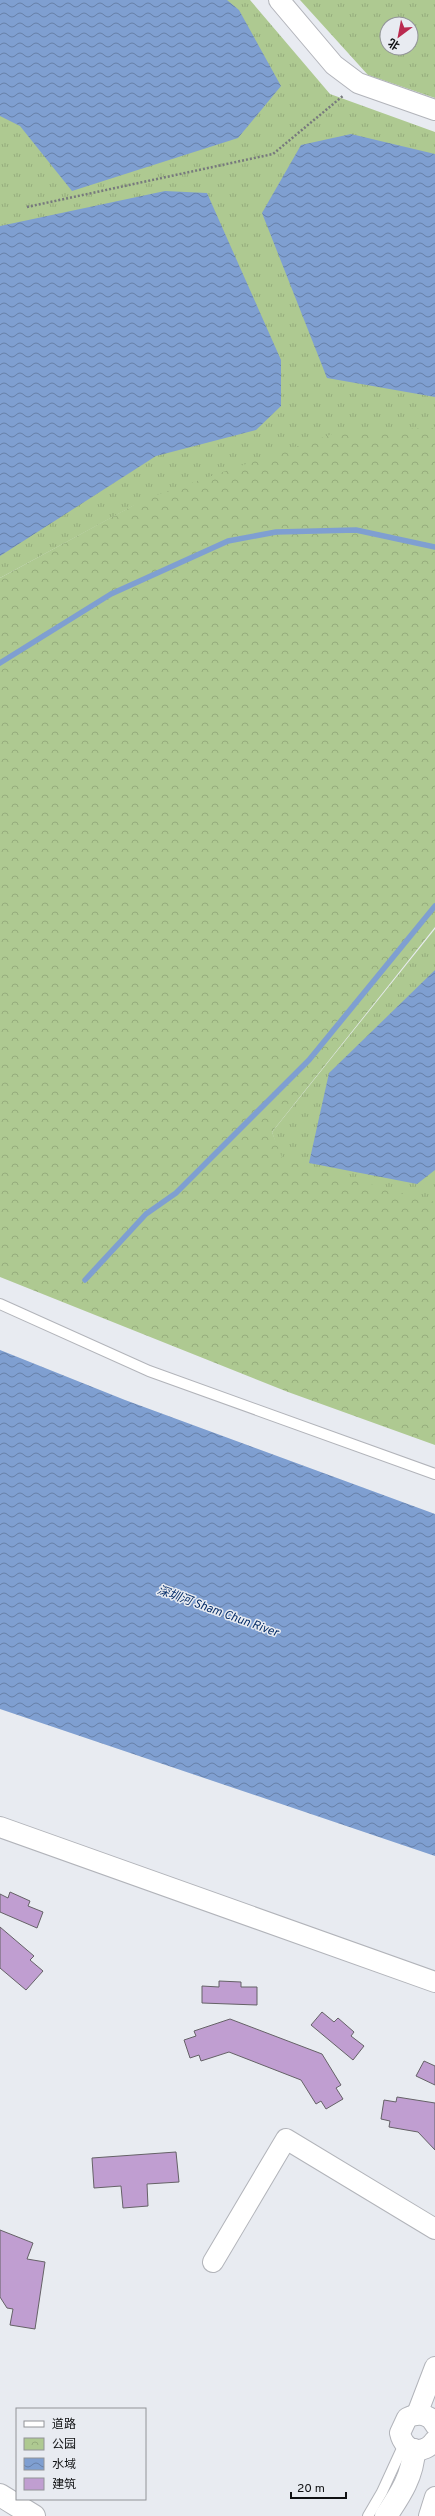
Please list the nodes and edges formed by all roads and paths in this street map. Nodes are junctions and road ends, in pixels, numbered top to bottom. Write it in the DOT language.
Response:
graph roads {
  1 [pos="279,0"];
  2 [pos="358,83"];
  3 [pos="435,110"];
  4 [pos="27,207"];
  5 [pos="0,1304"];
  6 [pos="435,1474"];
  7 [pos="0,1826"];
  8 [pos="435,1982"];
  9 [pos="435,2229"];
  10 [pos="213,2262"];
  11 [pos="435,2368"];
  12 [pos="417,2414"];
  13 [pos="435,2425"];
  14 [pos="435,2440"];
  15 [pos="409,2447"];
  16 [pos="0,2495"];
  17 [pos="435,2497"];
  18 [pos="34,2516"];
  19 [pos="368,2516"];
  20 [pos="386,2516"];
  21 [pos="429,2516"];
  1 -- 2 [label="street"];
  2 -- 3 [label="street"];
  2 -- 4 [label="path"];
  5 -- 6 [label="lane"];
  7 -- 8 [label="street"];
  9 -- 10 [label="street"];
  11 -- 12 [label="street"];
  12 -- 13 [label="street"];
  12 -- 15 [label="street"];
  14 -- 15 [label="street"];
  15 -- 19 [label="lane"];
  15 -- 20 [label="street"];
  16 -- 18 [label="street"];
  17 -- 21 [label="street"];
}
